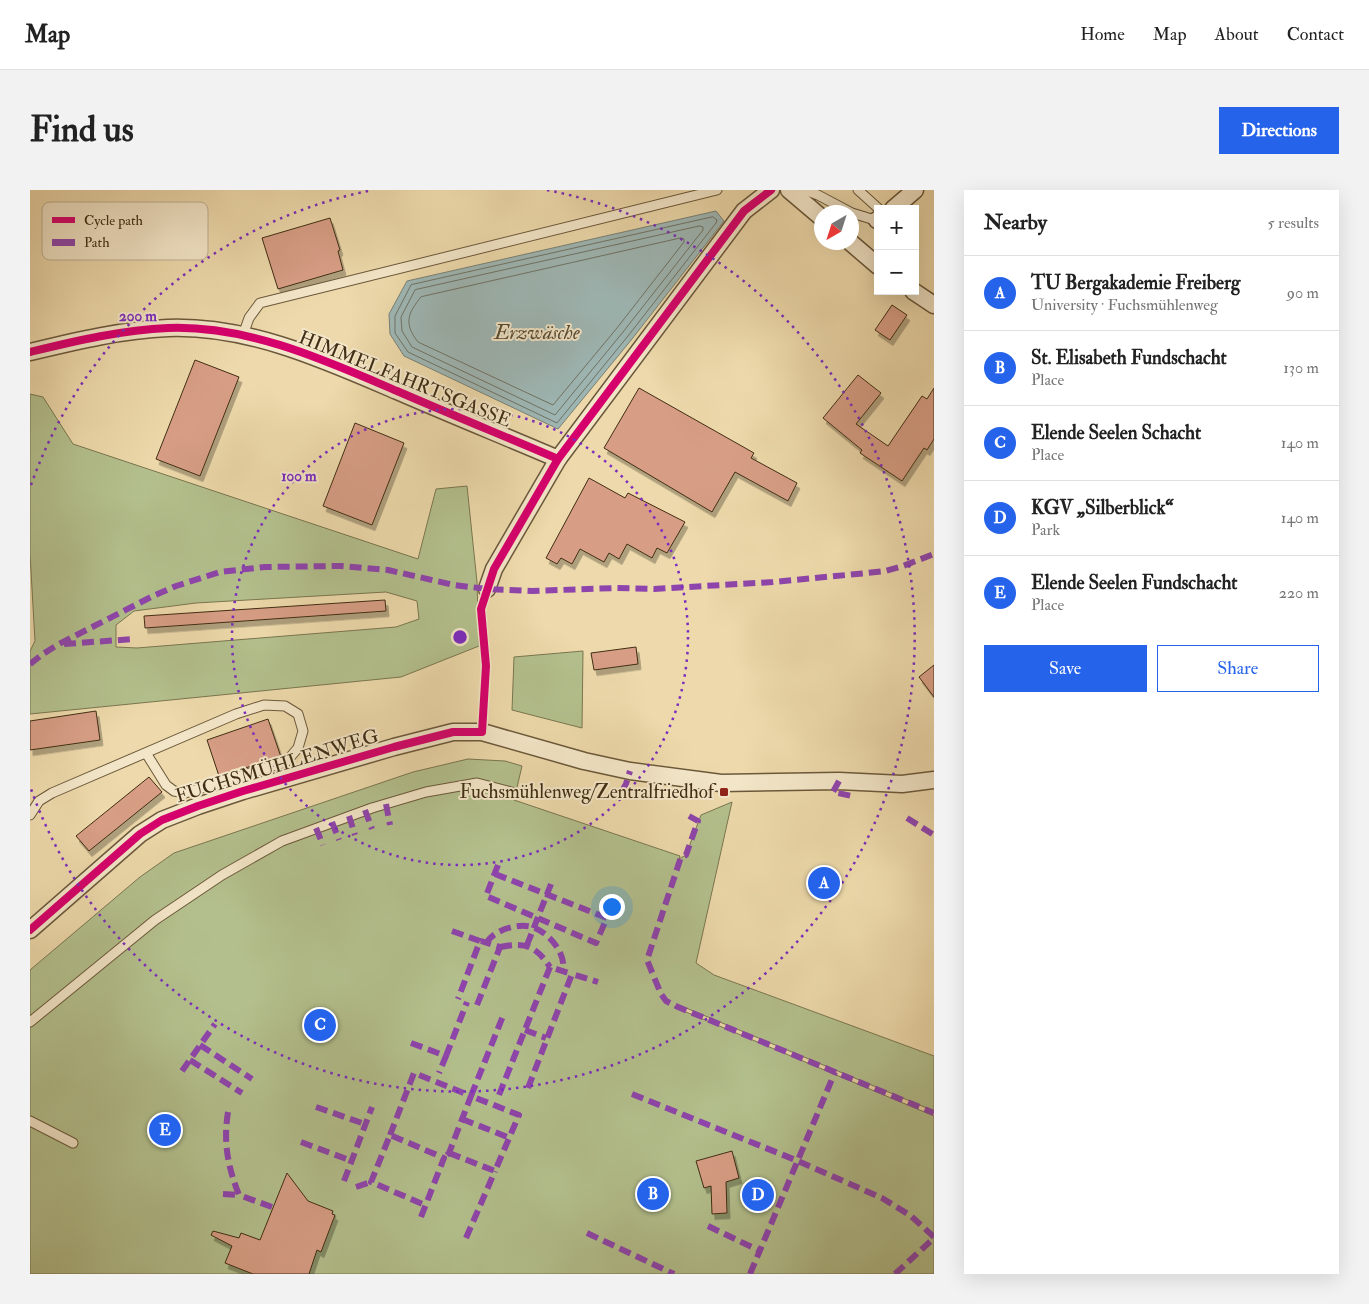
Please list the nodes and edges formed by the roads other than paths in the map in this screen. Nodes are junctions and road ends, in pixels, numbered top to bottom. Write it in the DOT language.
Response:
graph roads {
  1 [pos="717,190"];
  2 [pos="771,190"];
  3 [pos="789,190"];
  4 [pos="805,190"];
  5 [pos="858,190"];
  6 [pos="914,190"];
  7 [pos="835,205"];
  8 [pos="875,205"];
  9 [pos="897,205"];
  10 [pos="814,211"];
  11 [pos="859,215"];
  12 [pos="874,219"];
  13 [pos="859,250"];
  14 [pos="874,263"];
  15 [pos="919,295"];
  16 [pos="934,305"];
  17 [pos="244,335"];
  18 [pos="30,352"];
  19 [pos="558,459"];
  20 [pos="487,589"];
  21 [pos="146,753"];
  22 [pos="934,780"];
  23 [pos="515,793"];
  24 [pos="30,816"];
  25 [pos="30,930"];
  26 [pos="30,1022"];
  27 [pos="30,1121"];
  28 [pos="73,1143"];
  1 -- 17 [label="lane"];
  2 -- 19 [label="street"];
  3 -- 10 [label="street"];
  4 -- 7 [label="lane"];
  5 -- 8 [label="lane"];
  6 -- 9 [label="street"];
  11 -- 12 [label="lane"];
  13 -- 14 [label="street"];
  15 -- 16 [label="street"];
  17 -- 18 [label="street, HIMMELFAHRTSGASSE"];
  17 -- 19 [label="street, HIMMELFAHRTSGASSE"];
  19 -- 20 [label="street"];
  21 -- 21 [label="lane"];
  21 -- 24 [label="lane"];
  22 -- 25 [label="street, FUCHSMÜHLENWEG"];
  23 -- 26 [label="lane"];
  27 -- 28 [label="lane"];
}
